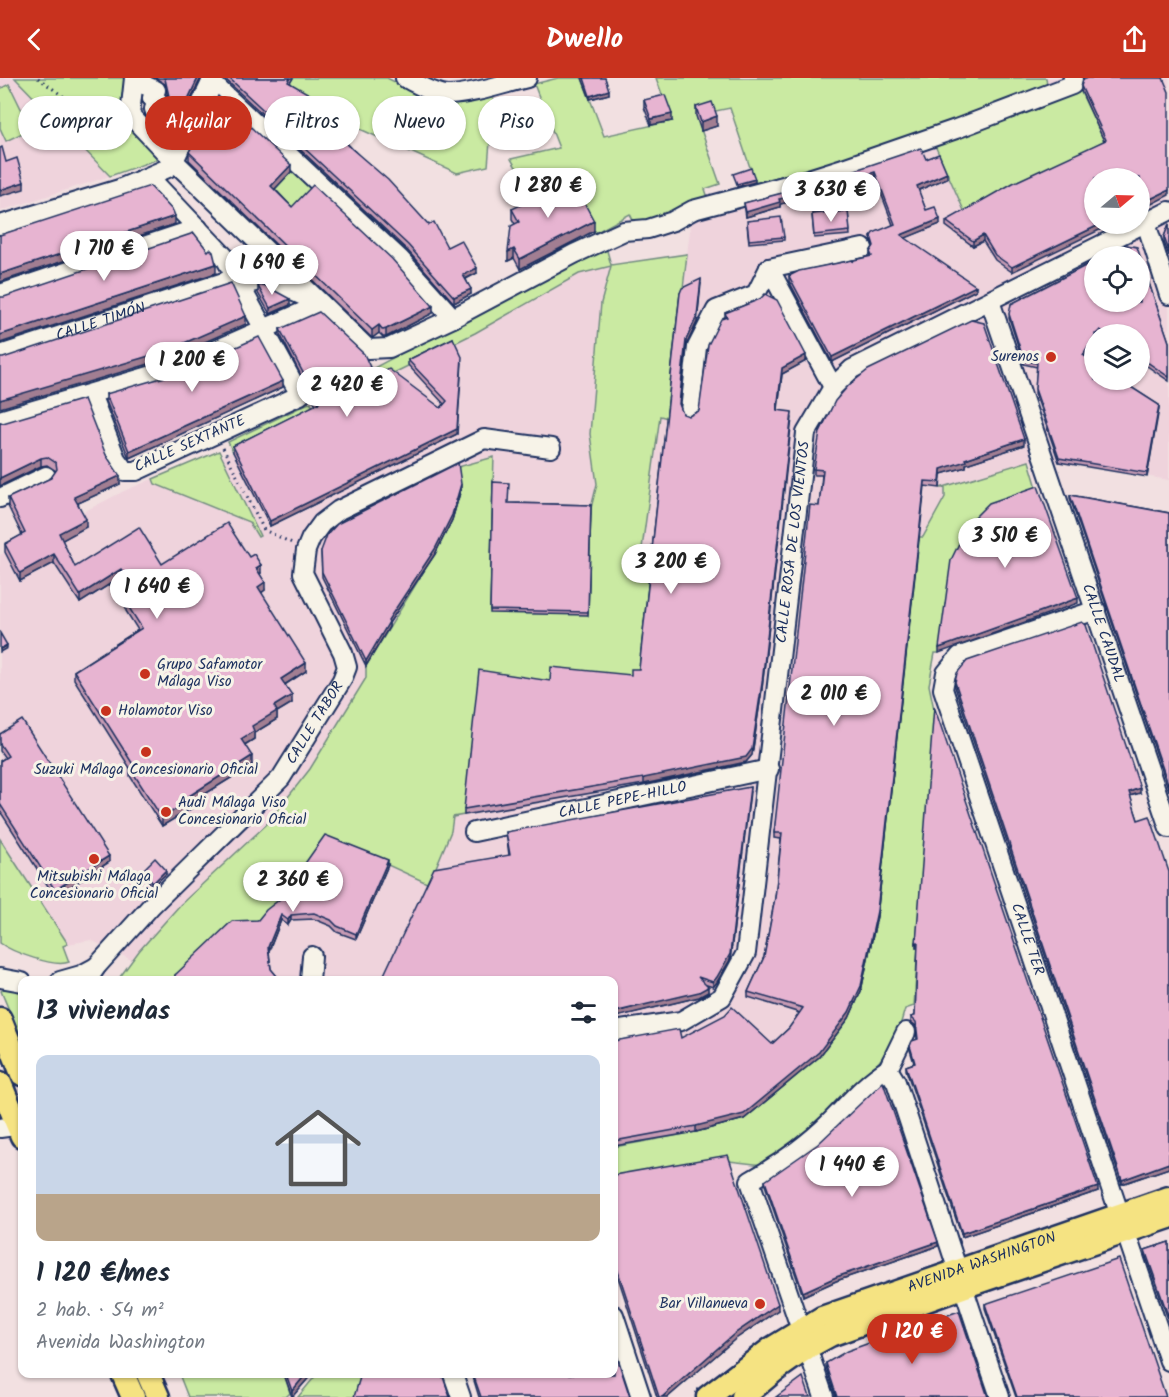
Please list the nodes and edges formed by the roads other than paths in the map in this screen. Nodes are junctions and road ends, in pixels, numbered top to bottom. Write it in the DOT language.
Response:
graph roads {
  1 [pos="134,78"];
  2 [pos="141,78"];
  3 [pos="405,78"];
  4 [pos="527,78"];
  5 [pos="1073,78"];
  6 [pos="212,80"];
  7 [pos="174,161"];
  8 [pos="149,177"];
  9 [pos="1169,211"];
  10 [pos="1150,221"];
  11 [pos="0,225"];
  12 [pos="198,228"];
  13 [pos="1124,234"];
  14 [pos="1150,234"];
  15 [pos="863,248"];
  16 [pos="267,251"];
  17 [pos="769,268"];
  18 [pos="236,278"];
  19 [pos="265,279"];
  20 [pos="0,294"];
  21 [pos="1169,295"];
  22 [pos="990,301"];
  23 [pos="321,304"];
  24 [pos="453,318"];
  25 [pos="265,329"];
  26 [pos="0,355"];
  27 [pos="833,387"];
  28 [pos="91,394"];
  29 [pos="690,411"];
  30 [pos="0,420"];
  31 [pos="551,448"];
  32 [pos="46,476"];
  33 [pos="0,498"];
  34 [pos="1096,610"];
  35 [pos="769,769"];
  36 [pos="1169,828"];
  37 [pos="474,832"];
  38 [pos="312,956"];
  39 [pos="92,974"];
  40 [pos="310,976"];
  41 [pos="0,978"];
  42 [pos="18,981"];
  43 [pos="0,1019"];
  44 [pos="618,1030"];
  45 [pos="906,1032"];
  46 [pos="18,1064"];
  47 [pos="888,1069"];
  48 [pos="0,1083"];
  49 [pos="16,1129"];
  50 [pos="1169,1198"];
  51 [pos="1169,1218"];
  52 [pos="1122,1223"];
  53 [pos="961,1279"];
  54 [pos="618,1327"];
  55 [pos="804,1339"];
  56 [pos="1169,1361"];
  57 [pos="125,1378"];
  58 [pos="150,1378"];
  59 [pos="454,1378"];
  60 [pos="133,1397"];
  61 [pos="158,1397"];
  62 [pos="461,1397"];
  63 [pos="641,1397"];
  64 [pos="708,1397"];
  65 [pos="743,1397"];
  66 [pos="825,1397"];
  67 [pos="1000,1397"];
  1 -- 2 [label="street"];
  3 -- 4 [label="street"];
  5 -- 24 [label="street"];
  6 -- 7 [label="street"];
  6 -- 24 [label="street"];
  7 -- 8 [label="street"];
  7 -- 16 [label="street"];
  8 -- 11 [label="street"];
  8 -- 12 [label="street"];
  9 -- 10 [label="street, CALLE ROSA DE LOS VIENTOS"];
  12 -- 18 [label="street"];
  12 -- 20 [label="street"];
  13 -- 22 [label="street, CALLE ROSA DE LOS VIENTOS"];
  14 -- 21 [label="street"];
  15 -- 17 [label="street"];
  16 -- 19 [label="street"];
  16 -- 23 [label="street"];
  17 -- 27 [label="street"];
  17 -- 29 [label="street"];
  18 -- 19 [label="street"];
  18 -- 25 [label="street"];
  18 -- 26 [label="street, CALLE TIMÓN"];
  19 -- 23 [label="street"];
  22 -- 27 [label="street, CALLE ROSA DE LOS VIENTOS"];
  22 -- 34 [label="street, CALLE CAUDAL"];
  23 -- 24 [label="street"];
  23 -- 25 [label="street"];
  25 -- 28 [label="street"];
  25 -- 28 [label="street, CALLE SEXTANTE"];
  27 -- 35 [label="street, CALLE ROSA DE LOS VIENTOS"];
  28 -- 30 [label="street"];
  31 -- 39 [label="street, CALLE TABOR"];
  32 -- 33 [label="street"];
  34 -- 36 [label="street, CALLE CAUDAL"];
  34 -- 52 [label="street, CALLE TER"];
  35 -- 37 [label="street, CALLE PEPE-HILLO"];
  35 -- 44 [label="street, CALLE ROSA DE LOS VIENTOS"];
  38 -- 40 [label="street"];
  41 -- 42 [label="street"];
  43 -- 46 [label="main road"];
  45 -- 47 [label="street"];
  47 -- 53 [label="street"];
  47 -- 55 [label="street"];
  48 -- 49 [label="main road"];
  50 -- 52 [label="main road, AVENIDA WASHINGTON"];
  51 -- 52 [label="main road, AVENIDA WASHINGTON"];
  52 -- 53 [label="main road, AVENIDA WASHINGTON"];
  52 -- 56 [label="street, CALLE TER"];
  53 -- 55 [label="main road, AVENIDA WASHINGTON"];
  53 -- 67 [label="street"];
  54 -- 63 [label="street"];
  55 -- 64 [label="main road, AVENIDA WASHINGTON"];
  55 -- 65 [label="main road, AVENIDA WASHINGTON"];
  55 -- 66 [label="street"];
  57 -- 60 [label="main road"];
  58 -- 61 [label="main road"];
  59 -- 62 [label="street"];
}
